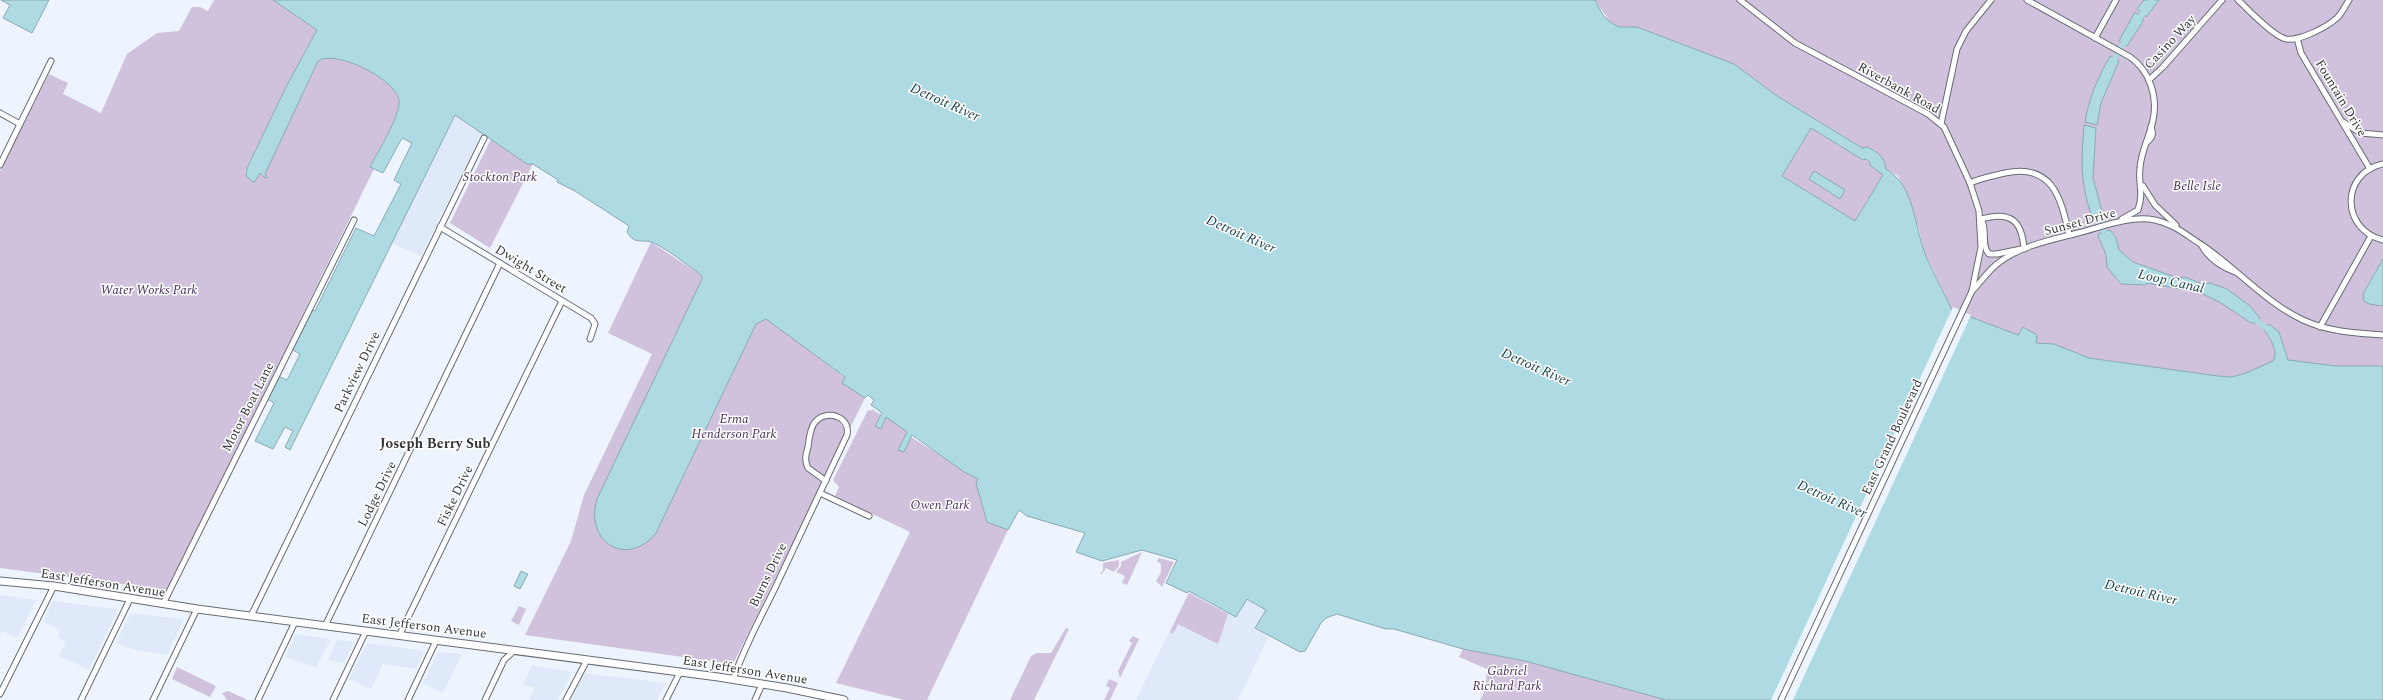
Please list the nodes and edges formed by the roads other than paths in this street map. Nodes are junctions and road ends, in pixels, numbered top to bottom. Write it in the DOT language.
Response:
graph roads {
  1 [pos="1740,0"];
  2 [pos="1990,0"];
  3 [pos="2027,0"];
  4 [pos="2116,0"];
  5 [pos="2222,0"];
  6 [pos="2238,0"];
  7 [pos="2349,0"];
  8 [pos="2095,38"];
  9 [pos="2297,38"];
  10 [pos="51,61"];
  11 [pos="2149,80"];
  12 [pos="0,113"];
  13 [pos="2340,118"];
  14 [pos="20,124"];
  15 [pos="1940,124"];
  16 [pos="2383,135"];
  17 [pos="484,138"];
  18 [pos="2383,164"];
  19 [pos="0,165"];
  20 [pos="2370,169"];
  21 [pos="2140,180"];
  22 [pos="1970,183"];
  23 [pos="1981,219"];
  24 [pos="354,220"];
  25 [pos="2108,225"];
  26 [pos="440,227"];
  27 [pos="2183,231"];
  28 [pos="2069,235"];
  29 [pos="2371,236"];
  30 [pos="2383,240"];
  31 [pos="2024,248"];
  32 [pos="500,263"];
  33 [pos="1971,293"];
  34 [pos="562,301"];
  35 [pos="2320,327"];
  36 [pos="2383,335"];
  37 [pos="590,339"];
  38 [pos="826,481"];
  39 [pos="820,493"];
  40 [pos="870,516"];
  41 [pos="0,581"];
  42 [pos="54,586"];
  43 [pos="130,599"];
  44 [pos="163,604"];
  45 [pos="197,609"];
  46 [pos="251,616"];
  47 [pos="295,622"];
  48 [pos="325,626"];
  49 [pos="366,631"];
  50 [pos="399,636"];
  51 [pos="436,641"];
  52 [pos="515,650"];
  53 [pos="587,660"];
  54 [pos="680,672"];
  55 [pos="733,680"];
  56 [pos="762,684"];
  57 [pos="0,694"];
  58 [pos="81,700"];
  59 [pos="153,700"];
  60 [pos="258,700"];
  61 [pos="333,700"];
  62 [pos="408,700"];
  63 [pos="485,700"];
  64 [pos="566,700"];
  65 [pos="666,700"];
  66 [pos="755,700"];
  67 [pos="844,700"];
  68 [pos="1782,700"];
  1 -- 15 [label="street, Riverbank Road"];
  2 -- 15 [label="street"];
  3 -- 8 [label="street"];
  4 -- 8 [label="street"];
  5 -- 11 [label="street, Casino Way"];
  6 -- 9 [label="street"];
  7 -- 9 [label="street"];
  8 -- 11 [label="street"];
  9 -- 13 [label="street, Fountain Drive"];
  10 -- 14 [label="street"];
  11 -- 21 [label="street, Casino Way"];
  12 -- 14 [label="street"];
  13 -- 16 [label="street"];
  13 -- 20 [label="street, Fountain Drive"];
  14 -- 19 [label="street"];
  15 -- 22 [label="street, Riverbank Road"];
  17 -- 26 [label="street, Parkview Drive"];
  18 -- 20 [label="street"];
  20 -- 29 [label="street"];
  21 -- 25 [label="street, Casino Way"];
  21 -- 27 [label="street"];
  22 -- 23 [label="street, Riverbank Road"];
  22 -- 28 [label="street"];
  23 -- 31 [label="street"];
  23 -- 31 [label="street"];
  23 -- 33 [label="street, Riverbank Road"];
  24 -- 44 [label="street, Motor Boat Lane"];
  25 -- 27 [label="street, Sunset Drive"];
  25 -- 28 [label="street, Sunset Drive"];
  26 -- 32 [label="street, Dwight Street"];
  26 -- 46 [label="street, Parkview Drive"];
  27 -- 35 [label="street, Sunset Drive"];
  28 -- 31 [label="street, Sunset Drive"];
  29 -- 30 [label="street"];
  29 -- 35 [label="street"];
  31 -- 33 [label="street, Sunset Drive"];
  32 -- 34 [label="street, Dwight Street"];
  32 -- 48 [label="street, Lodge Drive"];
  33 -- 68 [label="street, East Grand Boulevard"];
  34 -- 37 [label="street, Dwight Street"];
  34 -- 50 [label="street, Fiske Drive"];
  35 -- 36 [label="street, Sunset Drive"];
  38 -- 38 [label="street, Burns Drive"];
  38 -- 39 [label="street, Burns Drive"];
  39 -- 40 [label="street"];
  39 -- 55 [label="street, Burns Drive"];
  41 -- 42 [label="main road, East Jefferson Avenue"];
  42 -- 43 [label="main road, East Jefferson Avenue"];
  42 -- 57 [label="street"];
  43 -- 44 [label="main road, East Jefferson Avenue"];
  43 -- 58 [label="street"];
  44 -- 45 [label="main road, East Jefferson Avenue"];
  45 -- 46 [label="main road, East Jefferson Avenue"];
  45 -- 59 [label="street"];
  46 -- 47 [label="main road, East Jefferson Avenue"];
  47 -- 48 [label="main road, East Jefferson Avenue"];
  47 -- 60 [label="street"];
  48 -- 49 [label="main road, East Jefferson Avenue"];
  49 -- 50 [label="main road, East Jefferson Avenue"];
  49 -- 61 [label="street"];
  50 -- 51 [label="main road, East Jefferson Avenue"];
  51 -- 52 [label="main road, East Jefferson Avenue"];
  51 -- 62 [label="street"];
  52 -- 53 [label="main road, East Jefferson Avenue"];
  52 -- 63 [label="street"];
  53 -- 54 [label="main road, East Jefferson Avenue"];
  53 -- 64 [label="street"];
  54 -- 55 [label="main road, East Jefferson Avenue"];
  54 -- 65 [label="street"];
  55 -- 56 [label="main road, East Jefferson Avenue"];
  56 -- 66 [label="street"];
  56 -- 67 [label="main road, East Jefferson Avenue"];
}
